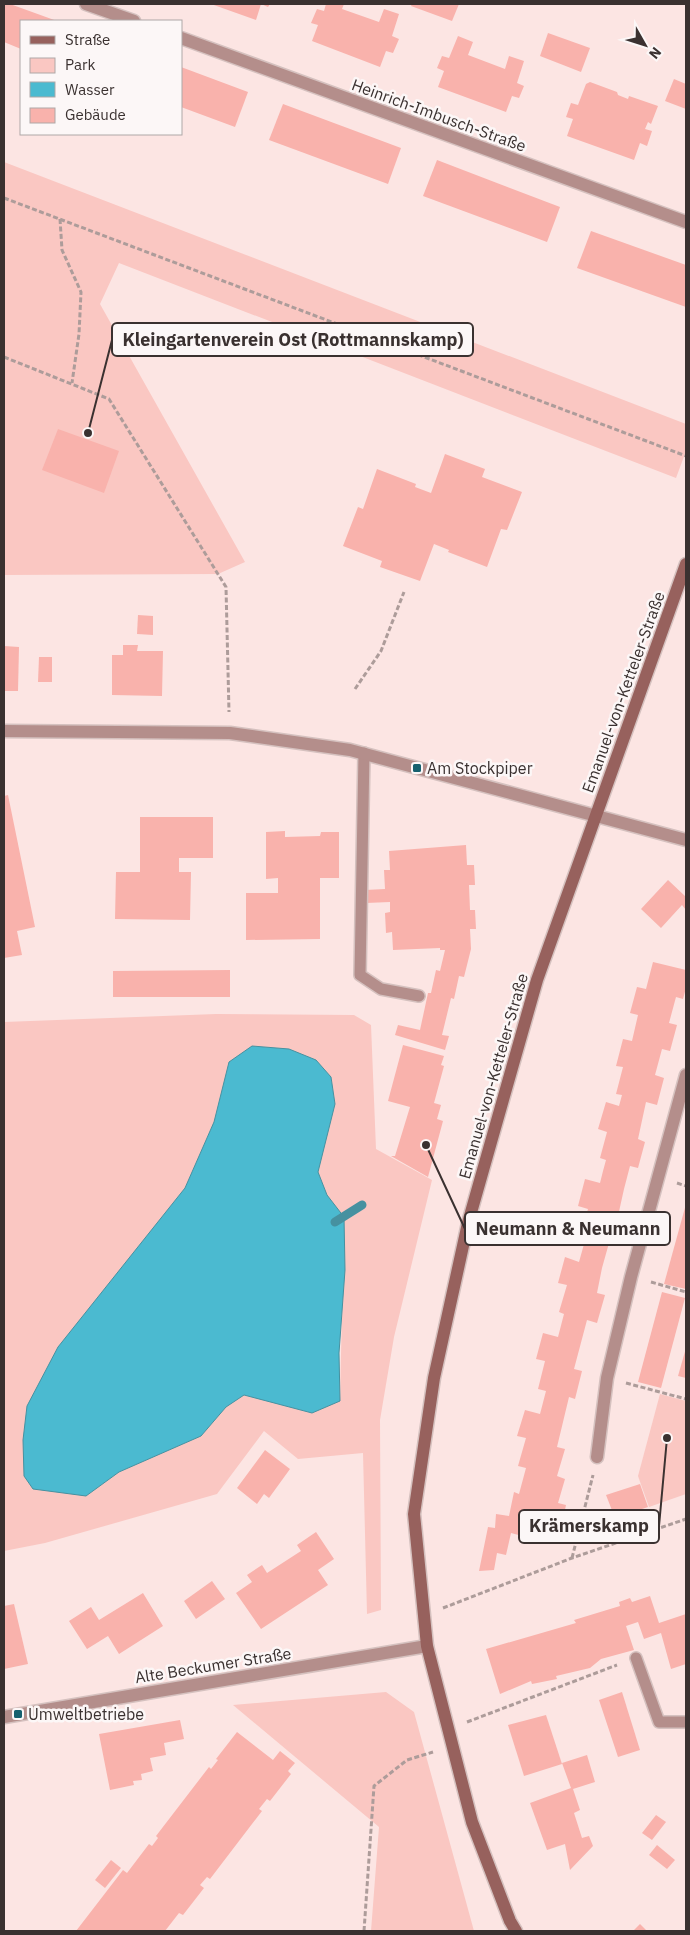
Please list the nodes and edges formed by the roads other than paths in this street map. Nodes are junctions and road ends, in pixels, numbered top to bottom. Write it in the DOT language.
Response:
graph roads {
  1 [pos="86,4"];
  2 [pos="131,20"];
  3 [pos="182,38"];
  4 [pos="686,222"];
  5 [pos="686,564"];
  6 [pos="4,731"];
  7 [pos="364,754"];
  8 [pos="595,816"];
  9 [pos="686,840"];
  10 [pos="418,996"];
  11 [pos="686,1075"];
  12 [pos="597,1457"];
  13 [pos="428,1646"];
  14 [pos="636,1658"];
  15 [pos="4,1717"];
  16 [pos="686,1722"];
  17 [pos="516,1931"];
  1 -- 2 [label="street"];
  3 -- 4 [label="street, Heinrich-Imbusch-Straße"];
  5 -- 8 [label="main road, Emanuel-von-Ketteler-Straße"];
  6 -- 7 [label="street"];
  7 -- 8 [label="street"];
  7 -- 10 [label="lane"];
  8 -- 9 [label="street"];
  8 -- 13 [label="main road, Emanuel-von-Ketteler-Straße"];
  11 -- 12 [label="street"];
  13 -- 15 [label="street, Alte Beckumer Straße"];
  13 -- 17 [label="main road, Emanuel-von-Ketteler-Straße"];
  14 -- 16 [label="lane"];
}
